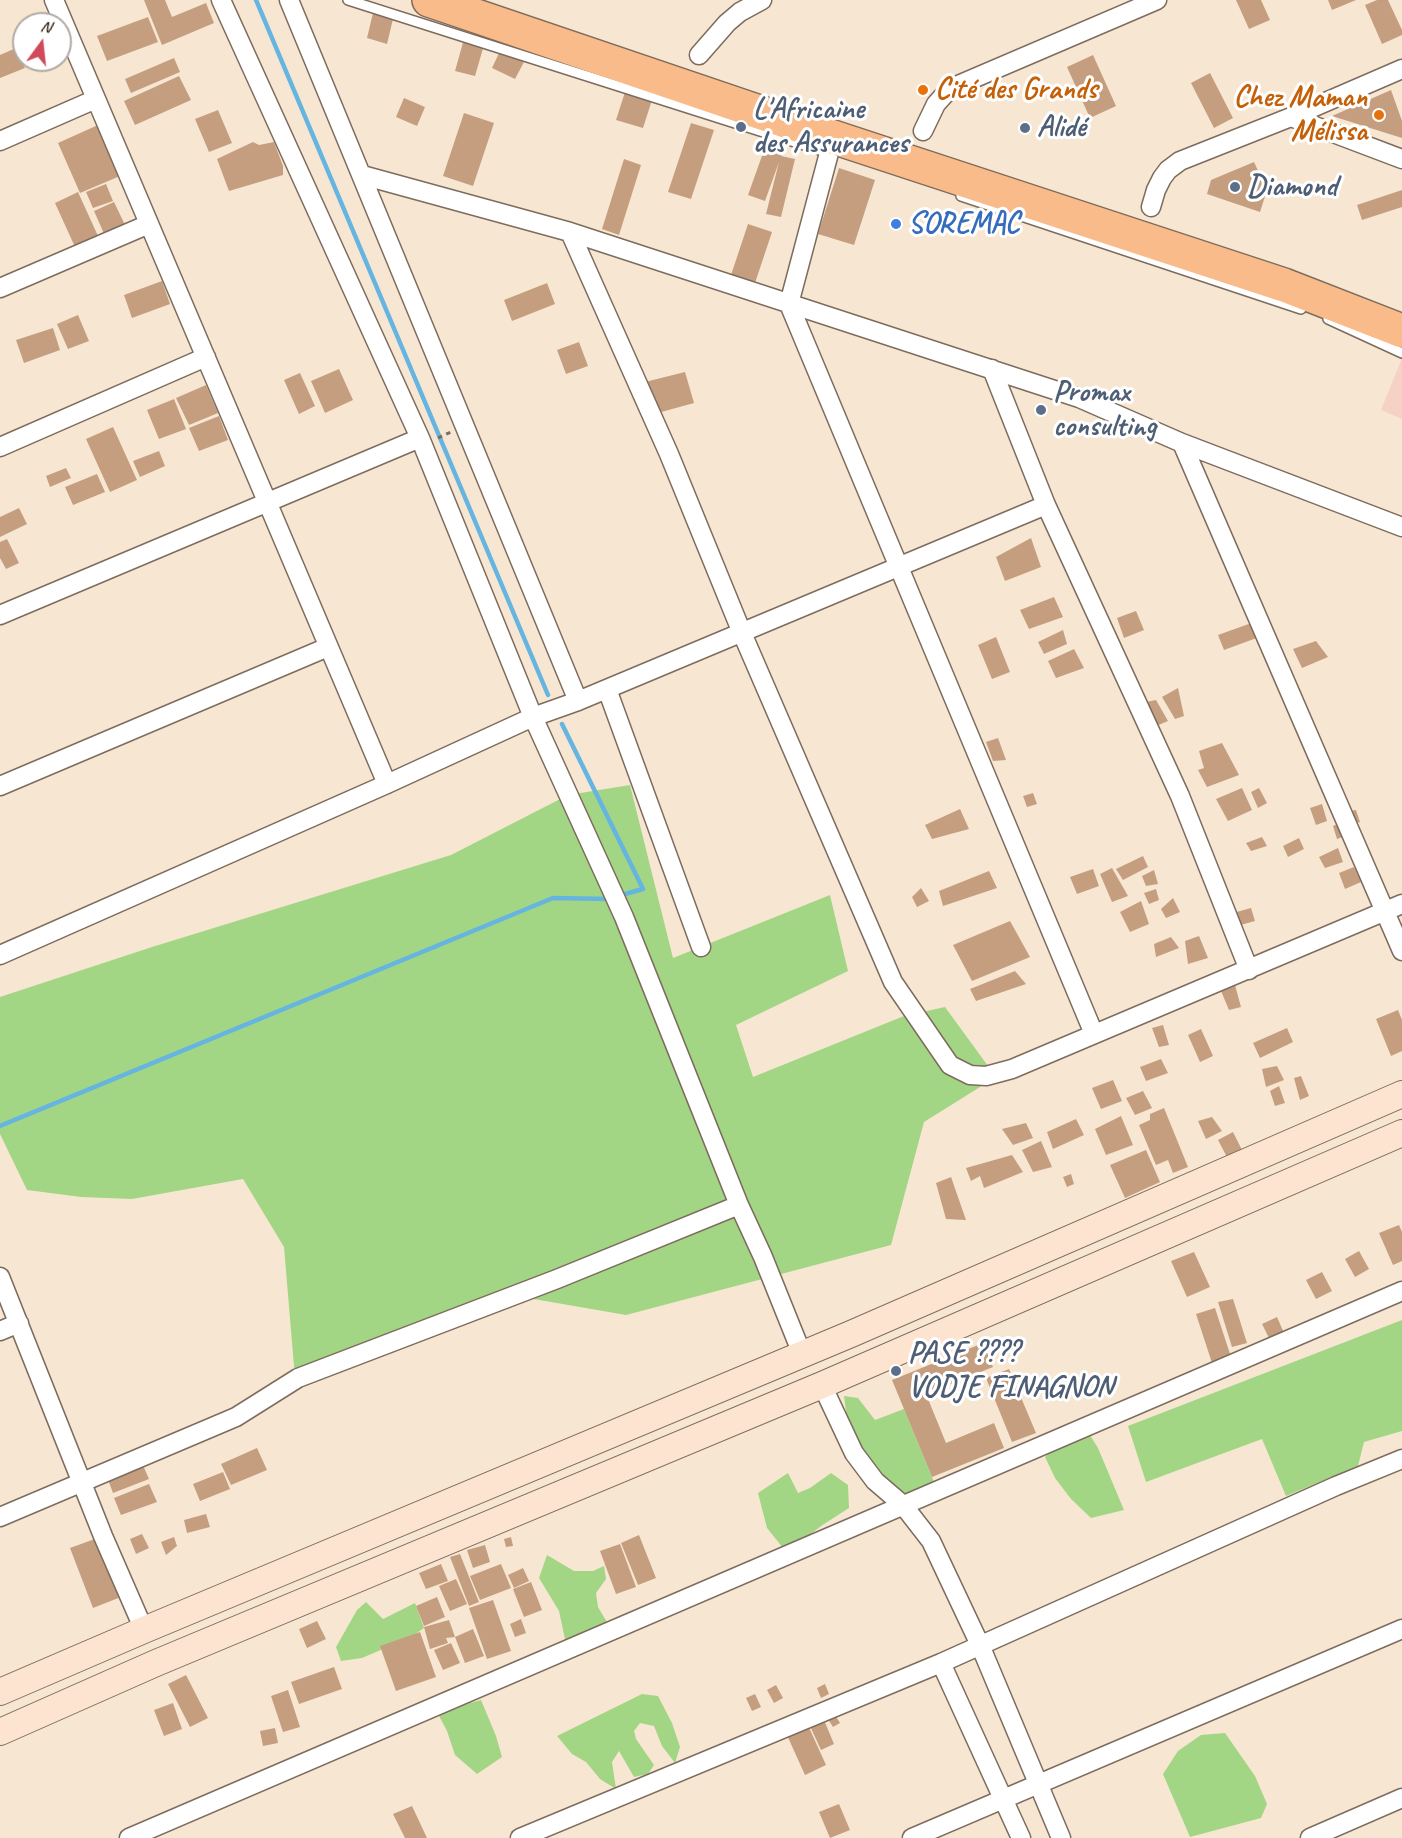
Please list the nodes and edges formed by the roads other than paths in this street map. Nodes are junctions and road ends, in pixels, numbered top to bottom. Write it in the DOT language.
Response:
graph roads {
  1 [pos="54,0"];
  2 [pos="221,0"];
  3 [pos="289,0"];
  4 [pos="348,0"];
  5 [pos="429,0"];
  6 [pos="762,0"];
  7 [pos="1157,0"];
  8 [pos="699,55"];
  9 [pos="1402,69"];
  10 [pos="96,99"];
  11 [pos="1291,117"];
  12 [pos="923,131"];
  13 [pos="0,141"];
  14 [pos="835,155"];
  15 [pos="1402,159"];
  16 [pos="362,176"];
  17 [pos="954,194"];
  18 [pos="1151,207"];
  19 [pos="149,224"];
  20 [pos="570,232"];
  21 [pos="0,288"];
  22 [pos="789,304"];
  23 [pos="1305,311"];
  24 [pos="1316,315"];
  25 [pos="1402,331"];
  26 [pos="1402,353"];
  27 [pos="206,357"];
  28 [pos="992,369"];
  29 [pos="426,439"];
  30 [pos="1182,443"];
  31 [pos="0,447"];
  32 [pos="267,502"];
  33 [pos="1046,505"];
  34 [pos="1401,522"];
  35 [pos="898,568"];
  36 [pos="0,615"];
  37 [pos="742,633"];
  38 [pos="328,647"];
  39 [pos="607,689"];
  40 [pos="579,701"];
  41 [pos="533,717"];
  42 [pos="387,784"];
  43 [pos="0,786"];
  44 [pos="1402,904"];
  45 [pos="1385,911"];
  46 [pos="701,946"];
  47 [pos="1402,951"];
  48 [pos="0,955"];
  49 [pos="1249,970"];
  50 [pos="1094,1034"];
  51 [pos="1402,1094"];
  52 [pos="1402,1133"];
  53 [pos="739,1205"];
  54 [pos="0,1277"];
  55 [pos="1402,1292"];
  56 [pos="19,1323"];
  57 [pos="0,1331"];
  58 [pos="802,1354"];
  59 [pos="822,1385"];
  60 [pos="1402,1459"];
  61 [pos="83,1482"];
  62 [pos="903,1505"];
  63 [pos="0,1517"];
  64 [pos="144,1629"];
  65 [pos="1402,1629"];
  66 [pos="980,1645"];
  67 [pos="941,1663"];
  68 [pos="0,1692"];
  69 [pos="0,1732"];
  70 [pos="1038,1784"];
  71 [pos="1005,1798"];
  72 [pos="1402,1798"];
  73 [pos="129,1838"];
  74 [pos="519,1838"];
  75 [pos="912,1838"];
  76 [pos="1021,1838"];
  77 [pos="1061,1838"];
  78 [pos="1310,1838"];
  1 -- 10 [label="street"];
  2 -- 29 [label="street"];
  3 -- 16 [label="street"];
  4 -- 14 [label="lane"];
  5 -- 25 [label="highway"];
  6 -- 8 [label="street"];
  7 -- 12 [label="street"];
  9 -- 11 [label="street"];
  10 -- 13 [label="street"];
  10 -- 19 [label="street"];
  11 -- 15 [label="street"];
  11 -- 18 [label="street"];
  14 -- 22 [label="street"];
  16 -- 20 [label="street"];
  16 -- 40 [label="street"];
  17 -- 23 [label="lane"];
  19 -- 21 [label="street"];
  19 -- 27 [label="street"];
  20 -- 22 [label="street"];
  20 -- 37 [label="street"];
  22 -- 28 [label="street"];
  22 -- 35 [label="street"];
  24 -- 26 [label="lane"];
  27 -- 31 [label="street"];
  27 -- 32 [label="street"];
  28 -- 30 [label="street"];
  28 -- 33 [label="street"];
  29 -- 32 [label="street"];
  29 -- 41 [label="street"];
  30 -- 34 [label="street"];
  30 -- 45 [label="street"];
  32 -- 36 [label="street"];
  32 -- 38 [label="street"];
  33 -- 35 [label="street"];
  33 -- 49 [label="street"];
  35 -- 37 [label="street"];
  35 -- 50 [label="street"];
  37 -- 39 [label="street"];
  37 -- 50 [label="street"];
  38 -- 42 [label="street"];
  38 -- 43 [label="street"];
  39 -- 40 [label="street"];
  39 -- 46 [label="street"];
  40 -- 41 [label="street"];
  41 -- 42 [label="street"];
  41 -- 53 [label="street"];
  42 -- 48 [label="street"];
  44 -- 45 [label="street"];
  45 -- 47 [label="street"];
  45 -- 49 [label="street"];
  49 -- 50 [label="street"];
  51 -- 58 [label="street"];
  52 -- 59 [label="street"];
  53 -- 58 [label="street"];
  53 -- 61 [label="street"];
  54 -- 56 [label="street"];
  55 -- 62 [label="street"];
  56 -- 57 [label="street"];
  56 -- 61 [label="street"];
  58 -- 64 [label="street"];
  59 -- 62 [label="street"];
  59 -- 69 [label="street"];
  60 -- 66 [label="street"];
  61 -- 63 [label="street"];
  61 -- 64 [label="street"];
  62 -- 66 [label="street"];
  62 -- 73 [label="street"];
  64 -- 68 [label="street"];
  65 -- 70 [label="street"];
  66 -- 67 [label="street"];
  66 -- 70 [label="street"];
  67 -- 71 [label="street"];
  67 -- 74 [label="street"];
  70 -- 71 [label="street"];
  70 -- 77 [label="street"];
  71 -- 75 [label="street"];
  71 -- 76 [label="street"];
  72 -- 78 [label="street"];
}
